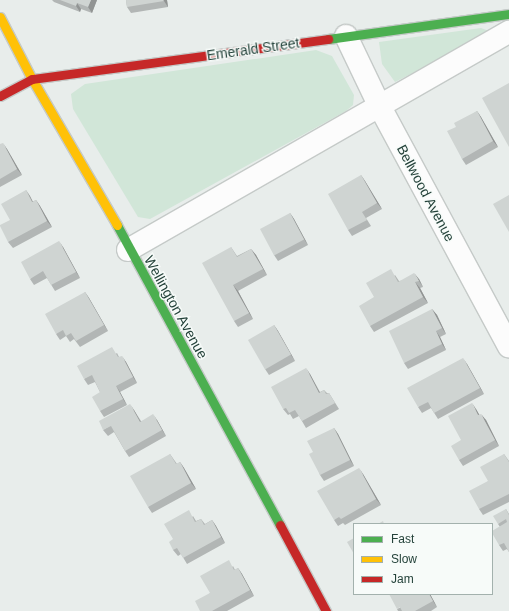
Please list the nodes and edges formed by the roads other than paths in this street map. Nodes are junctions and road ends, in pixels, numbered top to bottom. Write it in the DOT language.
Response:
graph roads {
  1 [pos="509,14"];
  2 [pos="0,17"];
  3 [pos="509,32"];
  4 [pos="346,36"];
  5 [pos="32,79"];
  6 [pos="0,96"];
  7 [pos="380,107"];
  8 [pos="128,250"];
  9 [pos="509,347"];
  10 [pos="326,611"];
  1 -- 4 [label="street, Emerald Street"];
  2 -- 5 [label="street, Wellington Avenue"];
  3 -- 7 [label="street"];
  4 -- 5 [label="street, Emerald Street"];
  4 -- 7 [label="street, Bellwood Avenue"];
  5 -- 6 [label="street, Emerald Street"];
  5 -- 8 [label="street, Wellington Avenue"];
  7 -- 8 [label="street"];
  7 -- 9 [label="street, Bellwood Avenue"];
  8 -- 10 [label="street, Wellington Avenue"];
}
